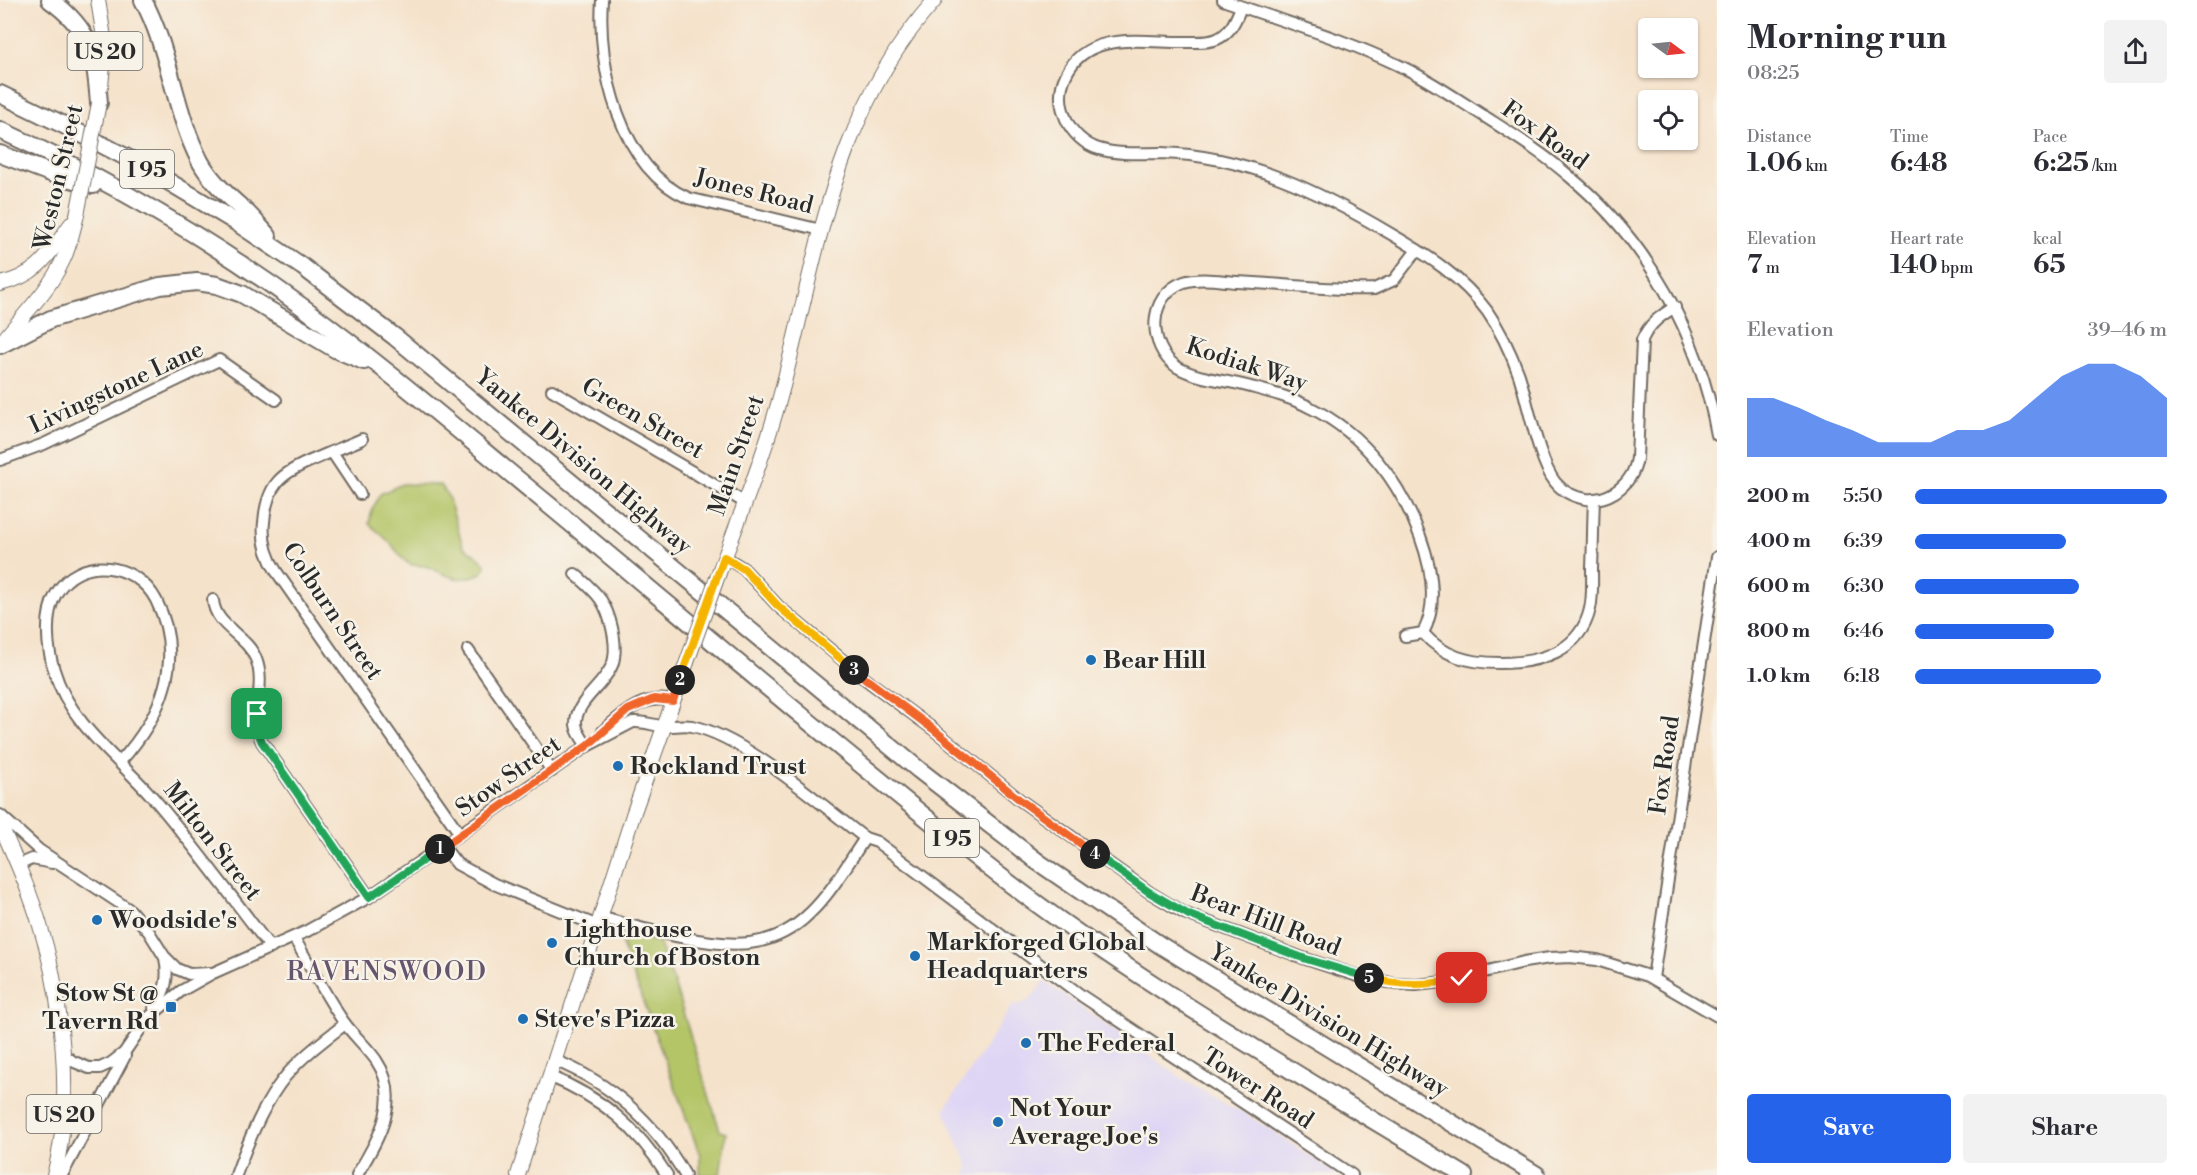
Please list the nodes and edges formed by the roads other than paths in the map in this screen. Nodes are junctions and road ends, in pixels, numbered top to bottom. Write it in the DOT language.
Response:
graph roads {
  1 [pos="50,0"];
  2 [pos="98,0"];
  3 [pos="143,0"];
  4 [pos="602,0"];
  5 [pos="935,0"];
  6 [pos="1223,0"];
  7 [pos="1242,7"];
  8 [pos="0,94"];
  9 [pos="99,103"];
  10 [pos="0,130"];
  11 [pos="0,154"];
  12 [pos="124,193"];
  13 [pos="77,215"];
  14 [pos="821,230"];
  15 [pos="1417,250"];
  16 [pos="287,256"];
  17 [pos="0,284"];
  18 [pos="1675,307"];
  19 [pos="0,345"];
  20 [pos="385,370"];
  21 [pos="552,390"];
  22 [pos="276,400"];
  23 [pos="1717,435"];
  24 [pos="362,439"];
  25 [pos="332,452"];
  26 [pos="0,460"];
  27 [pos="360,494"];
  28 [pos="1594,499"];
  29 [pos="744,502"];
  30 [pos="1717,557"];
  31 [pos="723,562"];
  32 [pos="575,573"];
  33 [pos="213,600"];
  34 [pos="1423,633"];
  35 [pos="1405,636"];
  36 [pos="468,650"];
  37 [pos="673,701"];
  38 [pos="664,727"];
  39 [pos="587,746"];
  40 [pos="120,762"];
  41 [pos="552,771"];
  42 [pos="0,815"];
  43 [pos="0,824"];
  44 [pos="460,834"];
  45 [pos="865,838"];
  46 [pos="443,846"];
  47 [pos="18,865"];
  48 [pos="64,867"];
  49 [pos="369,897"];
  50 [pos="599,921"];
  51 [pos="294,938"];
  52 [pos="271,948"];
  53 [pos="164,956"];
  54 [pos="213,973"];
  55 [pos="1653,978"];
  56 [pos="1717,1016"];
  57 [pos="345,1024"];
  58 [pos="142,1025"];
  59 [pos="130,1044"];
  60 [pos="62,1053"];
  61 [pos="554,1060"];
  62 [pos="549,1076"];
  63 [pos="54,1175"];
  64 [pos="62,1175"];
  65 [pos="236,1175"];
  66 [pos="357,1175"];
  67 [pos="518,1175"];
  68 [pos="667,1175"];
  69 [pos="686,1175"];
  70 [pos="1352,1175"];
  71 [pos="1464,1175"];
  72 [pos="1537,1175"];
  1 -- 9 [label="highway"];
  2 -- 9 [label="main road, Weston Street / US 20"];
  3 -- 16 [label="highway"];
  4 -- 14 [label="street, Jones Road"];
  5 -- 14 [label="main road, Main Street"];
  6 -- 7 [label="street, Fox Road"];
  7 -- 15 [label="street"];
  7 -- 18 [label="street, Fox Road"];
  8 -- 16 [label="highway, Yankee Division Highway / I 95"];
  9 -- 13 [label="main road, Weston Street / US 20, bridge"];
  10 -- 12 [label="highway, I 95"];
  11 -- 12 [label="highway"];
  12 -- 20 [label="highway, I 95"];
  13 -- 17 [label="main road"];
  13 -- 19 [label="main road, Weston Street / US 20"];
  14 -- 29 [label="main road, Main Street"];
  15 -- 28 [label="street"];
  15 -- 34 [label="street, Kodiak Way"];
  16 -- 72 [label="highway, Yankee Division Highway / I 95"];
  18 -- 23 [label="street, Fox Road"];
  18 -- 28 [label="street"];
  19 -- 20 [label="highway"];
  20 -- 71 [label="highway, I 95"];
  21 -- 29 [label="street, Green Street"];
  22 -- 26 [label="street, Livingstone Lane"];
  24 -- 25 [label="street, Colburn Street"];
  25 -- 27 [label="street"];
  25 -- 44 [label="street, Colburn Street"];
  28 -- 34 [label="street"];
  29 -- 31 [label="main road, Main Street"];
  30 -- 55 [label="street, Fox Road"];
  31 -- 37 [label="main road, Main Street, bridge"];
  31 -- 55 [label="street, Bear Hill Road"];
  32 -- 39 [label="street"];
  33 -- 49 [label="street"];
  34 -- 35 [label="street"];
  36 -- 41 [label="street"];
  37 -- 38 [label="main road, Main Street"];
  37 -- 39 [label="street, Stow Street"];
  38 -- 39 [label="street, Stow Street"];
  38 -- 45 [label="street, Tower Road"];
  38 -- 50 [label="main road, Main Street"];
  39 -- 41 [label="street, Stow Street"];
  40 -- 40 [label="street, Milton Street"];
  40 -- 52 [label="street, Milton Street"];
  41 -- 44 [label="street, Stow Street"];
  42 -- 48 [label="street"];
  43 -- 47 [label="main road, US 20"];
  44 -- 46 [label="street, Stow Street"];
  45 -- 50 [label="street"];
  45 -- 70 [label="street, Tower Road"];
  46 -- 49 [label="street, Stow Street"];
  46 -- 50 [label="street"];
  47 -- 48 [label="street"];
  47 -- 60 [label="main road, US 20"];
  48 -- 53 [label="street"];
  49 -- 51 [label="street, Stow Street"];
  50 -- 61 [label="main road, Main Street"];
  51 -- 52 [label="street, Stow Street"];
  51 -- 57 [label="street"];
  52 -- 54 [label="street, Stow Street"];
  53 -- 54 [label="street"];
  53 -- 58 [label="street"];
  54 -- 58 [label="street, Stow Street"];
  55 -- 56 [label="street, Bear Hill Road"];
  57 -- 65 [label="street"];
  57 -- 66 [label="street"];
  58 -- 59 [label="street, Stow Street"];
  59 -- 60 [label="street, Stow Street"];
  59 -- 64 [label="street"];
  60 -- 63 [label="main road, US 20"];
  61 -- 62 [label="main road, Main Street"];
  61 -- 69 [label="street"];
  62 -- 67 [label="main road, Main Street"];
  62 -- 68 [label="street"];
}
